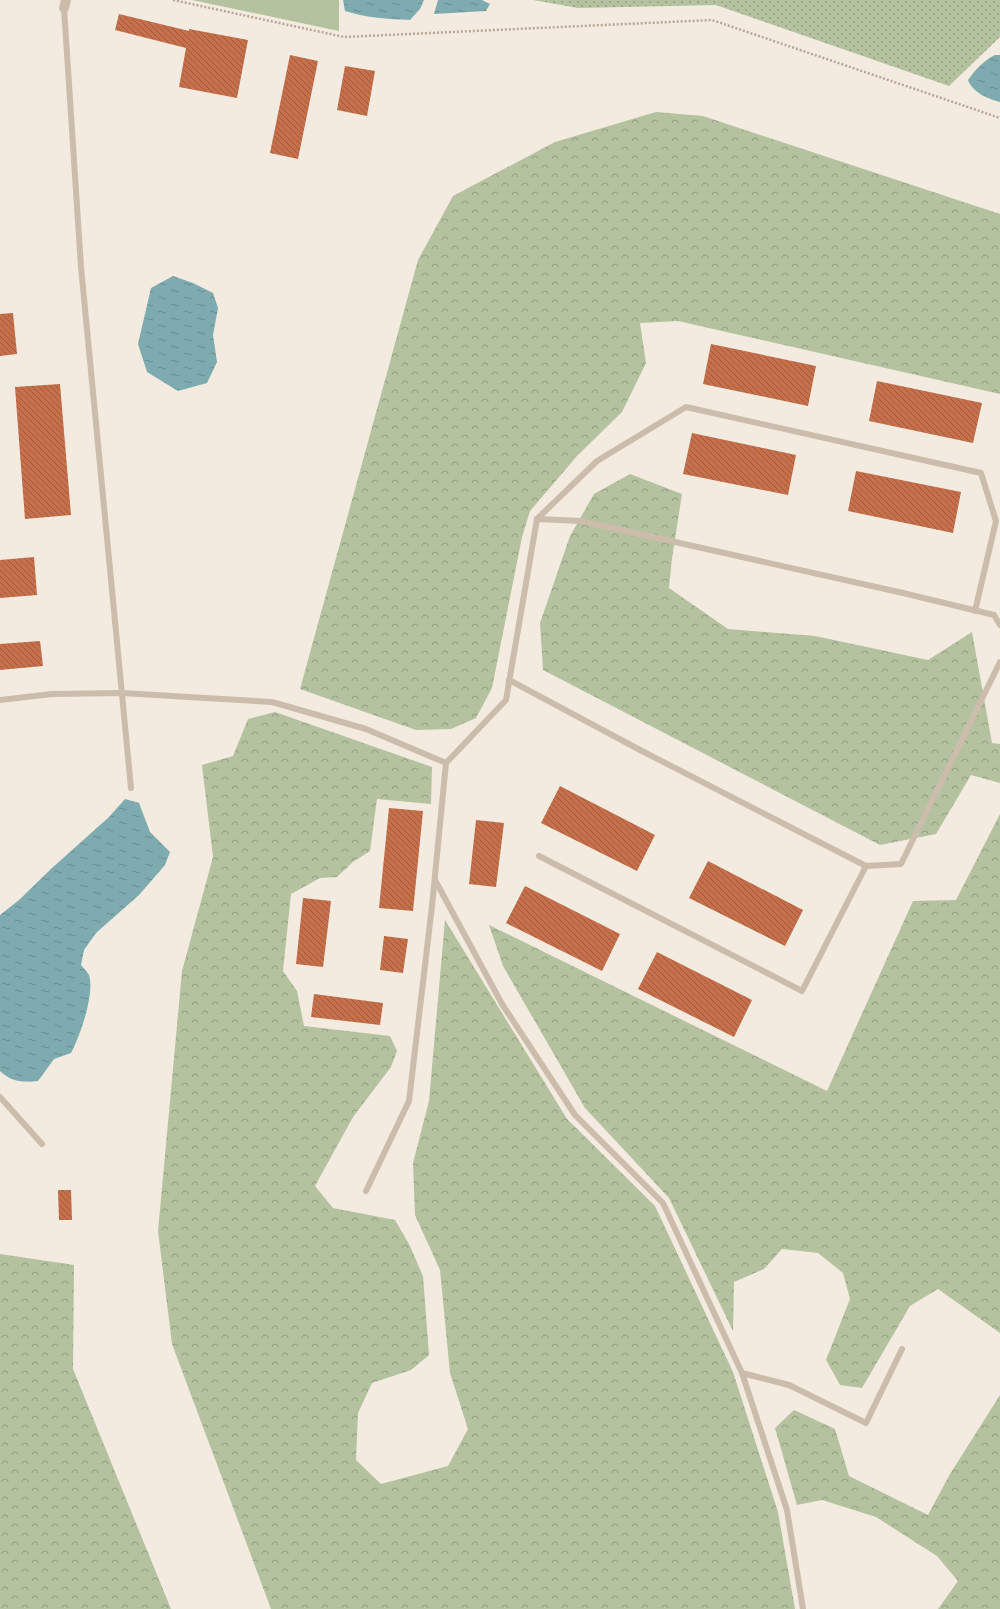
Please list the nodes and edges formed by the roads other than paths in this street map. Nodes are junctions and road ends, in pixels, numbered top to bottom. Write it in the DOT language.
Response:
graph roads {
  1 [pos="65,4"];
  2 [pos="537,519"];
  3 [pos="975,611"];
  4 [pos="1000,625"];
  5 [pos="1000,662"];
  6 [pos="509,680"];
  7 [pos="122,693"];
  8 [pos="0,700"];
  9 [pos="446,763"];
  10 [pos="131,788"];
  11 [pos="539,856"];
  12 [pos="866,866"];
  13 [pos="435,880"];
  14 [pos="0,1097"];
  15 [pos="42,1144"];
  16 [pos="366,1191"];
  17 [pos="902,1349"];
  18 [pos="742,1373"];
  19 [pos="802,1609"];
  1 -- 7 [label="lane"];
  2 -- 3 [label="lane"];
  2 -- 3 [label="lane"];
  2 -- 6 [label="lane"];
  3 -- 4 [label="lane"];
  5 -- 12 [label="lane"];
  6 -- 9 [label="lane"];
  6 -- 12 [label="lane"];
  7 -- 8 [label="lane"];
  7 -- 9 [label="lane"];
  7 -- 10 [label="lane"];
  9 -- 13 [label="lane"];
  11 -- 12 [label="lane"];
  13 -- 16 [label="lane"];
  13 -- 18 [label="lane"];
  14 -- 15 [label="lane"];
  17 -- 18 [label="lane"];
  18 -- 19 [label="lane"];
}
